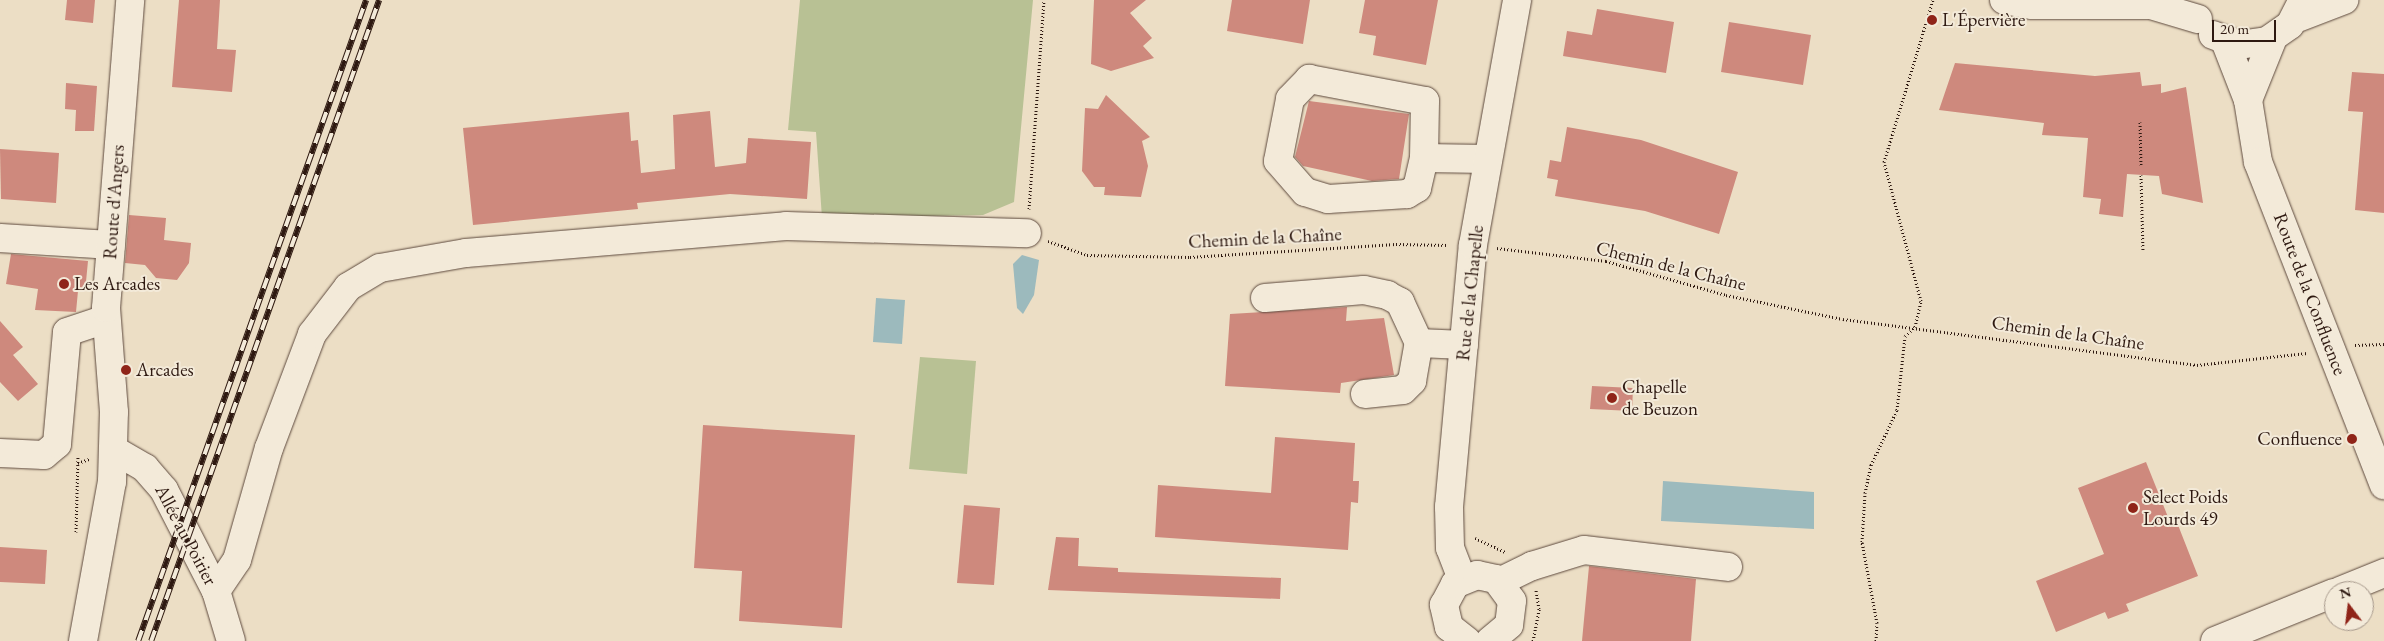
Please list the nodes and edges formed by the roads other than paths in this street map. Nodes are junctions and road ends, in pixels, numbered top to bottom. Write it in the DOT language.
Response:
graph roads {
  1 [pos="130,0"];
  2 [pos="2004,0"];
  3 [pos="2344,0"];
  4 [pos="1515,2"];
  5 [pos="2194,10"];
  6 [pos="2299,10"];
  7 [pos="2273,38"];
  8 [pos="2225,41"];
  9 [pos="2248,100"];
  10 [pos="1424,158"];
  11 [pos="1488,159"];
  12 [pos="1027,233"];
  13 [pos="0,238"];
  14 [pos="111,245"];
  15 [pos="1265,298"];
  16 [pos="106,319"];
  17 [pos="1419,343"];
  18 [pos="1464,345"];
  19 [pos="1365,394"];
  20 [pos="114,450"];
  21 [pos="0,453"];
  22 [pos="2384,485"];
  23 [pos="1728,566"];
  24 [pos="2384,573"];
  25 [pos="1462,579"];
  26 [pos="2364,581"];
  27 [pos="1499,582"];
  28 [pos="216,591"];
  29 [pos="2324,597"];
  30 [pos="1457,638"];
  31 [pos="237,639"];
  32 [pos="83,641"];
  33 [pos="1490,641"];
  34 [pos="2215,641"];
  1 -- 14 [label="street, Route d'Angers"];
  2 -- 5 [label="street"];
  3 -- 6 [label="street"];
  4 -- 11 [label="street, Rue de la Chapelle"];
  5 -- 8 [label="street"];
  6 -- 7 [label="street"];
  7 -- 8 [label="street"];
  7 -- 9 [label="street"];
  8 -- 9 [label="street, Route de la Confluence"];
  9 -- 22 [label="street, Route de la Confluence"];
  10 -- 10 [label="street"];
  10 -- 11 [label="street"];
  11 -- 18 [label="street, Rue de la Chapelle"];
  12 -- 28 [label="street"];
  13 -- 14 [label="street"];
  14 -- 16 [label="street, Route d'Angers"];
  15 -- 17 [label="street"];
  16 -- 20 [label="street, Route d'Angers"];
  16 -- 21 [label="street"];
  17 -- 18 [label="street"];
  17 -- 19 [label="street"];
  18 -- 25 [label="street, Rue de la Chapelle"];
  20 -- 28 [label="street, Allée au Poirier"];
  20 -- 32 [label="street, Route d'Angers"];
  23 -- 27 [label="street"];
  24 -- 26 [label="street"];
  25 -- 27 [label="street"];
  25 -- 30 [label="street"];
  27 -- 33 [label="street"];
  28 -- 31 [label="street, Allée au Poirier"];
  29 -- 34 [label="street"];
}
